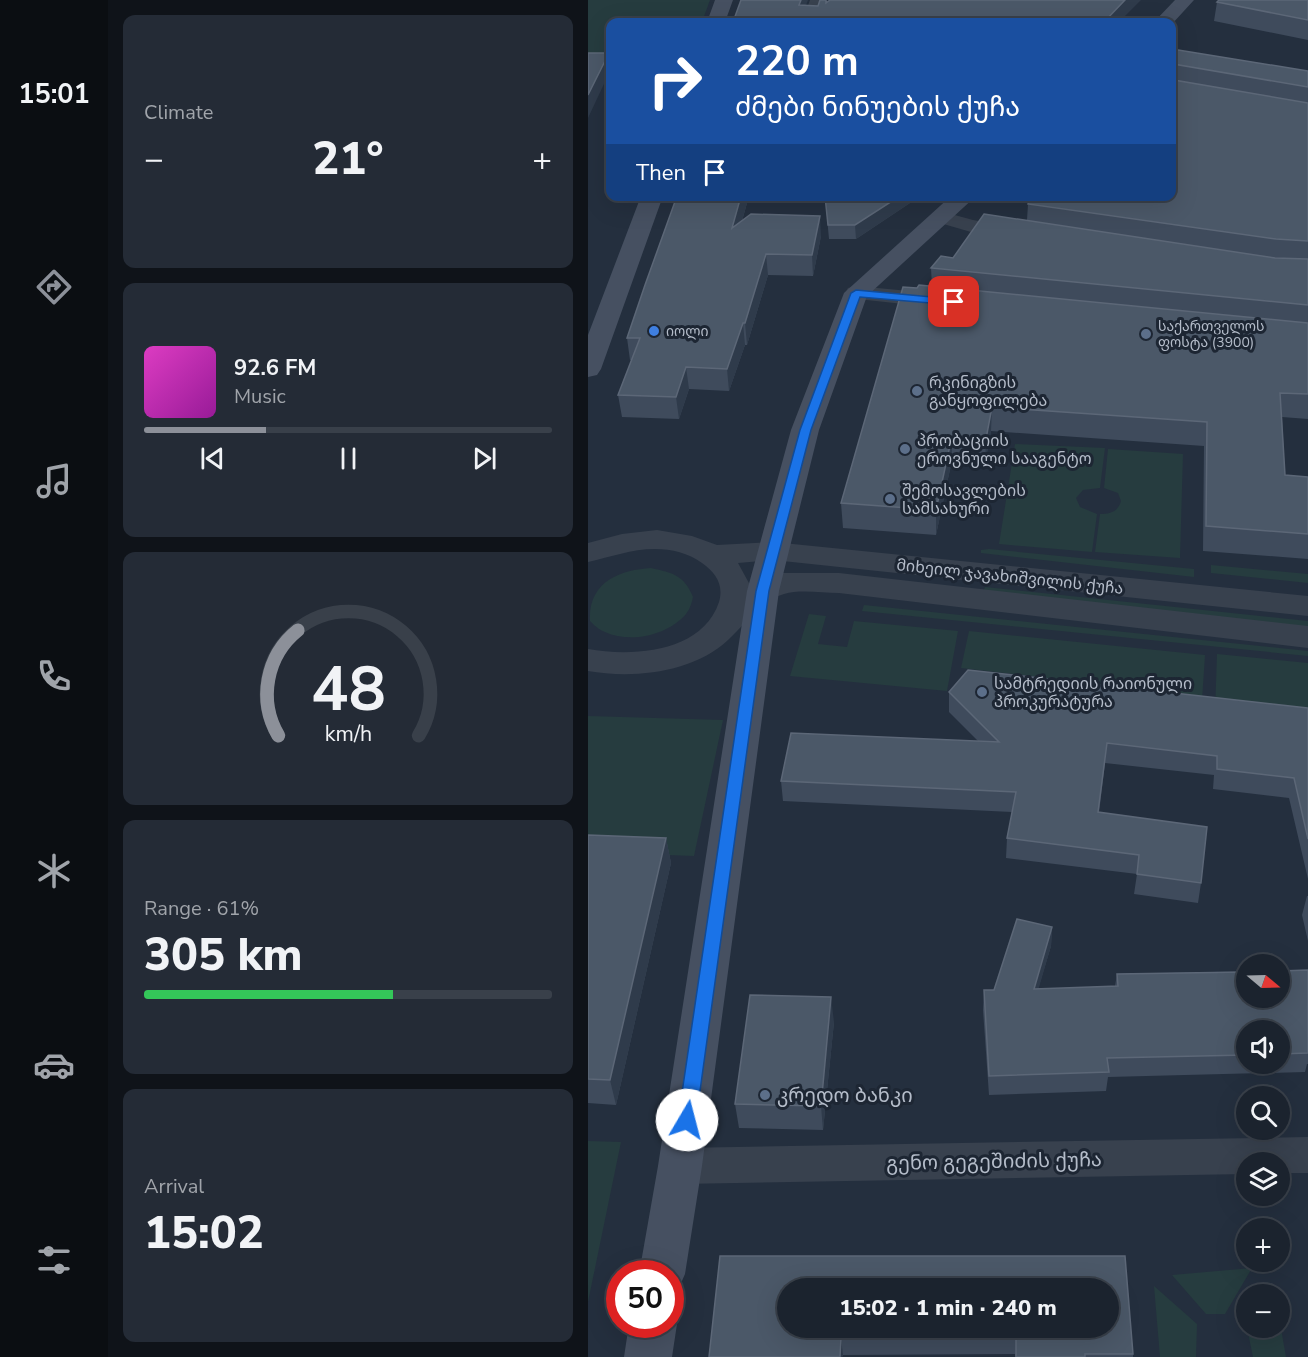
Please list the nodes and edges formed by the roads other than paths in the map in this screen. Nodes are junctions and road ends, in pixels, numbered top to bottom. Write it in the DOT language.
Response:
graph roads {
  1 [pos="724,0"];
  2 [pos="818,0"];
  3 [pos="1185,0"];
  4 [pos="717,18"];
  5 [pos="811,18"];
  6 [pos="1167,18"];
  7 [pos="650,201"];
  8 [pos="959,201"];
  9 [pos="940,217"];
  10 [pos="1041,237"];
  11 [pos="856,293"];
  12 [pos="966,303"];
  13 [pos="588,369"];
  14 [pos="773,552"];
  15 [pos="588,553"];
  16 [pos="713,555"];
  17 [pos="763,591"];
  18 [pos="1308,606"];
  19 [pos="723,625"];
  20 [pos="1308,636"];
  21 [pos="588,660"];
  22 [pos="1308,1155"];
  23 [pos="680,1166"];
  24 [pos="664,1260"];
  25 [pos="651,1338"];
  26 [pos="648,1357"];
  1 -- 4 [label="main road"];
  2 -- 5 [label="street"];
  3 -- 6 [label="main road"];
  7 -- 13 [label="main road"];
  8 -- 9 [label="main road"];
  9 -- 10 [label="street"];
  9 -- 11 [label="main road"];
  11 -- 12 [label="street"];
  11 -- 14 [label="main road"];
  14 -- 16 [label="street, მიხეილ ჯავახიშვილის ქუჩა"];
  14 -- 17 [label="main road"];
  14 -- 18 [label="street, მიხეილ ჯავახიშვილის ქუჩა"];
  15 -- 16 [label="street"];
  16 -- 19 [label="street"];
  17 -- 19 [label="street"];
  17 -- 20 [label="street, მიხეილ ჯავახიშვილის ქუჩა"];
  17 -- 23 [label="main road"];
  19 -- 21 [label="street"];
  22 -- 23 [label="street, გენო გეგეშიძის ქუჩა"];
  23 -- 24 [label="main road"];
  25 -- 26 [label="main road"];
}
